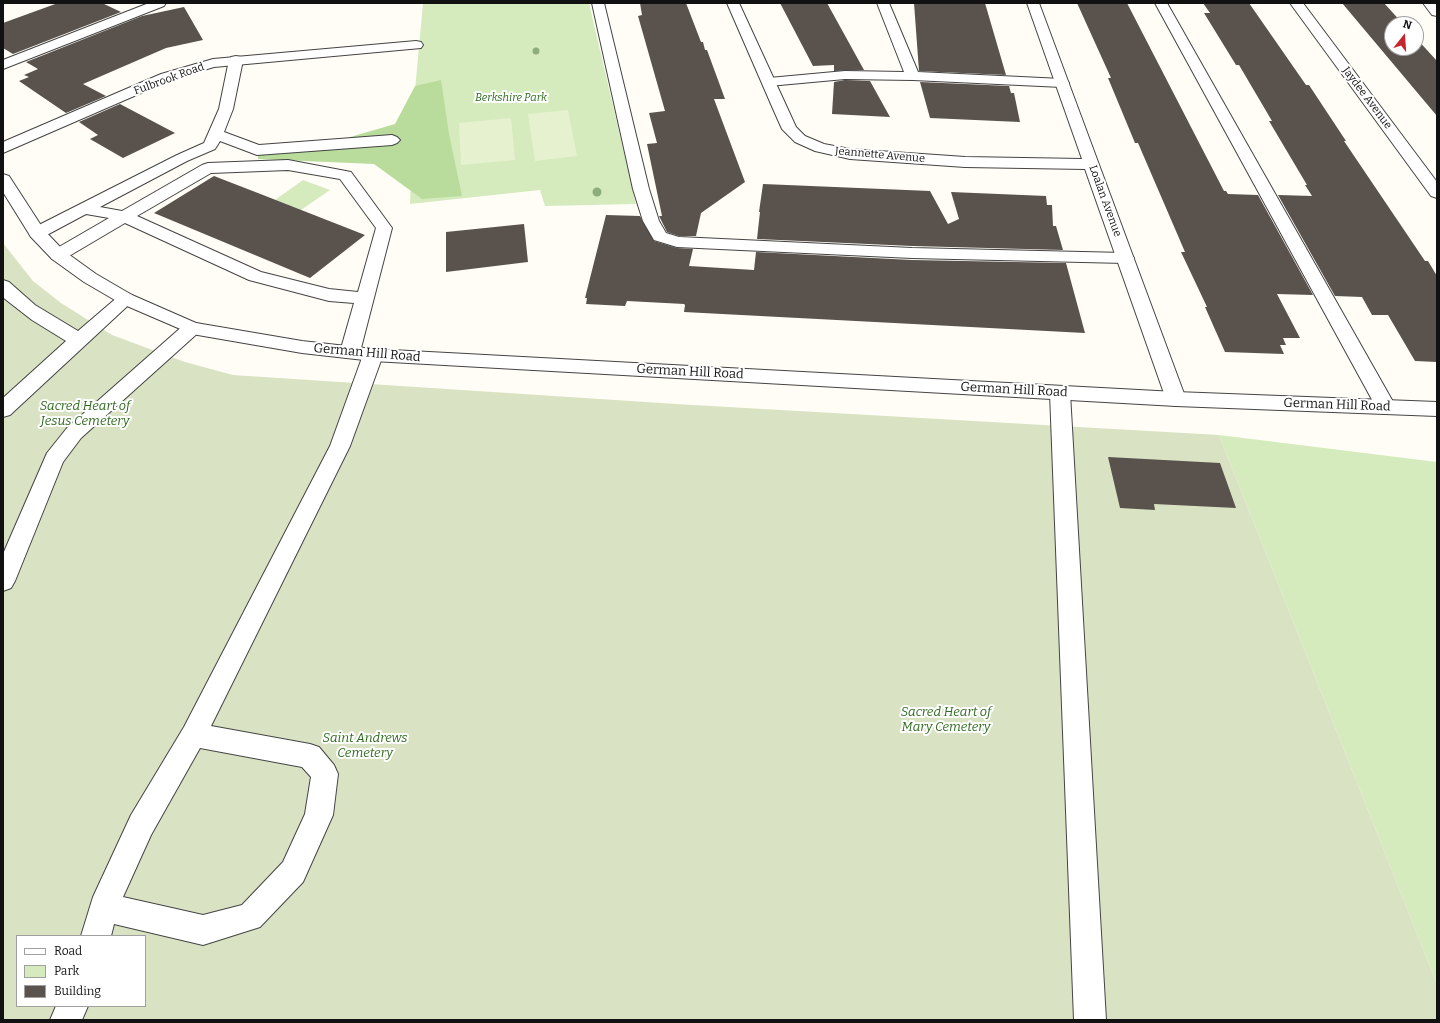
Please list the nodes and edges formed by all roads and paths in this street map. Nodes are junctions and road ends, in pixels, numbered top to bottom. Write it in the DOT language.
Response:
graph roads {
  1 [pos="160,3"];
  2 [pos="598,3"];
  3 [pos="733,3"];
  4 [pos="884,3"];
  5 [pos="1033,3"];
  6 [pos="1161,3"];
  7 [pos="1296,3"];
  8 [pos="1429,3"];
  9 [pos="1437,12"];
  10 [pos="416,45"];
  11 [pos="236,60"];
  12 [pos="3,65"];
  13 [pos="913,76"];
  14 [pos="769,82"];
  15 [pos="1062,83"];
  16 [pos="215,134"];
  17 [pos="392,140"];
  18 [pos="3,148"];
  19 [pos="1091,164"];
  20 [pos="3,179"];
  21 [pos="1437,193"];
  22 [pos="84,209"];
  23 [pos="124,216"];
  24 [pos="37,233"];
  25 [pos="58,254"];
  26 [pos="1125,258"];
  27 [pos="3,286"];
  28 [pos="365,298"];
  29 [pos="126,299"];
  30 [pos="192,328"];
  31 [pos="79,340"];
  32 [pos="362,353"];
  33 [pos="1060,393"];
  34 [pos="1176,399"];
  35 [pos="1386,407"];
  36 [pos="1437,409"];
  37 [pos="3,410"];
  38 [pos="3,581"];
  39 [pos="193,735"];
  40 [pos="104,907"];
  41 [pos="96,935"];
  42 [pos="72,1007"];
  43 [pos="66,1020"];
  44 [pos="1090,1020"];
  1 -- 12 [label="street"];
  2 -- 26 [label="street"];
  3 -- 14 [label="street, Jeannette Avenue"];
  4 -- 13 [label="street"];
  5 -- 15 [label="street, Loalan Avenue"];
  6 -- 35 [label="street"];
  7 -- 21 [label="street, Jaydee Avenue"];
  8 -- 9 [label="street"];
  10 -- 11 [label="street, Fulbrook Road"];
  11 -- 16 [label="street"];
  11 -- 18 [label="street, Fulbrook Road"];
  13 -- 14 [label="street"];
  13 -- 15 [label="street"];
  14 -- 19 [label="street, Jeannette Avenue"];
  15 -- 19 [label="street, Loalan Avenue"];
  16 -- 17 [label="street"];
  16 -- 22 [label="street"];
  19 -- 26 [label="street, Loalan Avenue"];
  20 -- 24 [label="street, German Hill Road"];
  22 -- 23 [label="street"];
  22 -- 24 [label="street"];
  23 -- 25 [label="street"];
  23 -- 28 [label="street"];
  23 -- 28 [label="street"];
  24 -- 25 [label="street, German Hill Road"];
  25 -- 29 [label="street, German Hill Road"];
  26 -- 34 [label="street, Loalan Avenue"];
  27 -- 31 [label="street"];
  28 -- 32 [label="street"];
  29 -- 30 [label="street, German Hill Road"];
  29 -- 31 [label="street"];
  30 -- 32 [label="street, German Hill Road"];
  30 -- 38 [label="street"];
  31 -- 37 [label="street"];
  32 -- 33 [label="street, German Hill Road"];
  32 -- 39 [label="street"];
  33 -- 34 [label="street, German Hill Road"];
  33 -- 44 [label="street"];
  34 -- 35 [label="street, German Hill Road"];
  35 -- 36 [label="street, German Hill Road"];
  39 -- 40 [label="street"];
  39 -- 40 [label="street"];
  40 -- 41 [label="street"];
  42 -- 43 [label="street"];
}
